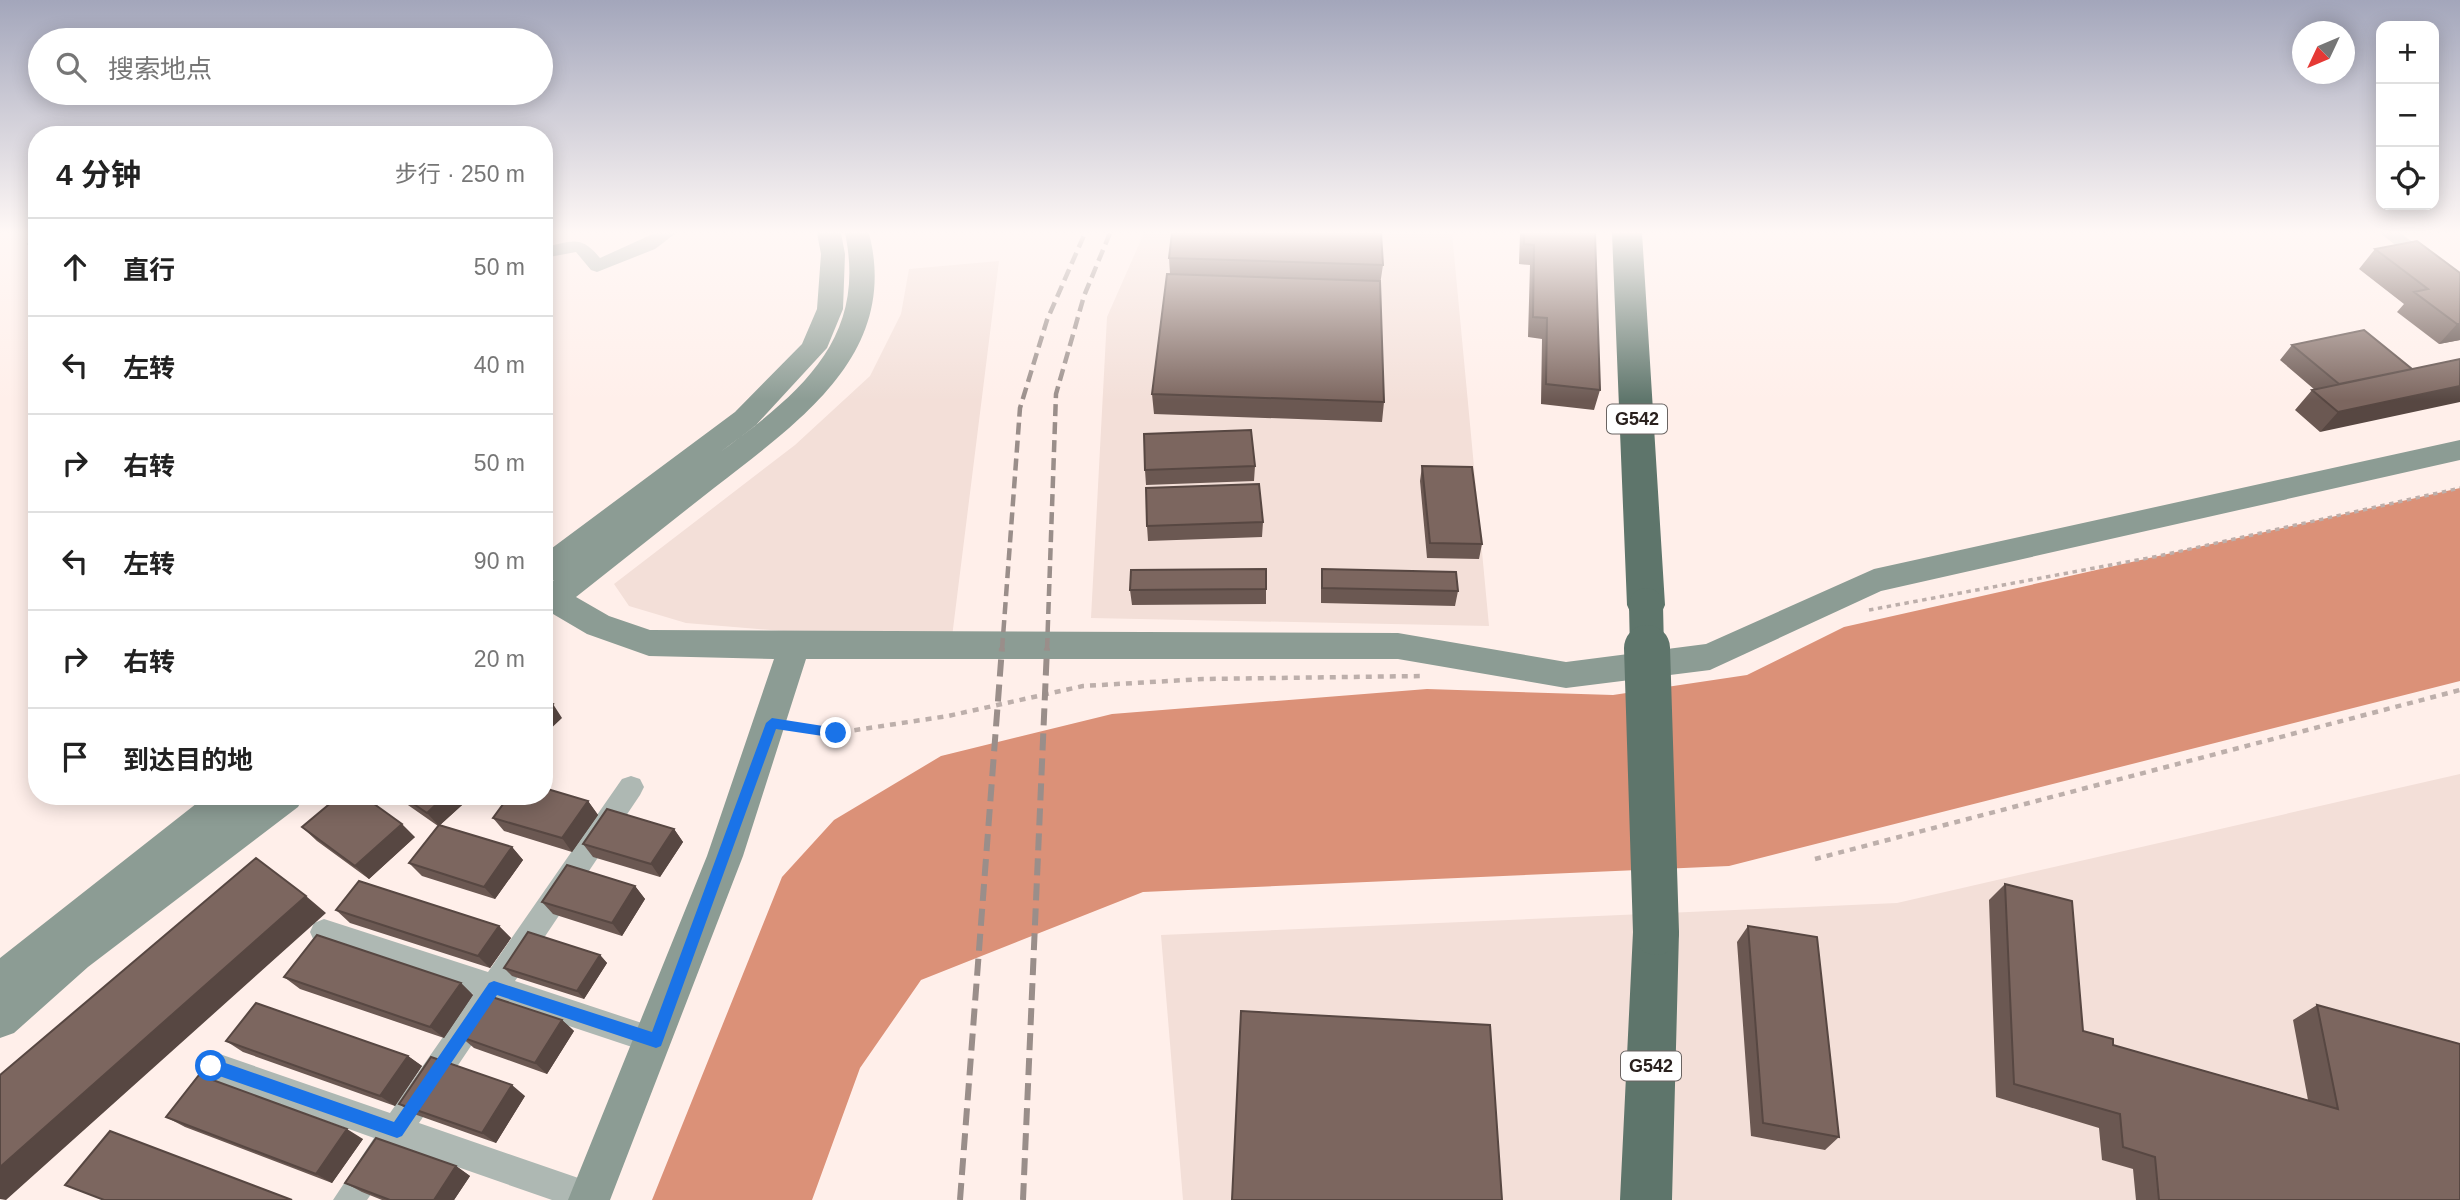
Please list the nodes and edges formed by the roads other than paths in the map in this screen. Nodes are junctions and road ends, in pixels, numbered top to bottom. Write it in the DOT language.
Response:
graph roads {
  1 [pos="831,289"];
  2 [pos="862,289"];
  3 [pos="1630,289"];
  4 [pos="2460,450"];
  5 [pos="553,586"];
  6 [pos="553,587"];
  7 [pos="553,595"];
  8 [pos="794,646"];
  9 [pos="631,787"];
  10 [pos="223,805"];
  11 [pos="274,805"];
  12 [pos="324,932"];
  13 [pos="1656,932"];
  14 [pos="0,982"];
  15 [pos="494,987"];
  16 [pos="0,1019"];
  17 [pos="656,1041"];
  18 [pos="211,1066"];
  19 [pos="397,1130"];
  20 [pos="589,1199"];
  21 [pos="349,1200"];
  22 [pos="1646,1200"];
  23 [pos="1663,1200"];
  1 -- 5 [label="street"];
  2 -- 6 [label="street"];
  3 -- 13 [label="highway, G542, bridge"];
  4 -- 8 [label="street"];
  7 -- 8 [label="street"];
  8 -- 17 [label="street"];
  9 -- 15 [label="street"];
  10 -- 14 [label="street"];
  11 -- 16 [label="street"];
  12 -- 15 [label="street"];
  13 -- 22 [label="highway, G542"];
  13 -- 23 [label="highway, G542"];
  15 -- 17 [label="street"];
  15 -- 19 [label="street"];
  17 -- 20 [label="street"];
  18 -- 19 [label="street"];
  19 -- 20 [label="street"];
  19 -- 21 [label="street"];
}
